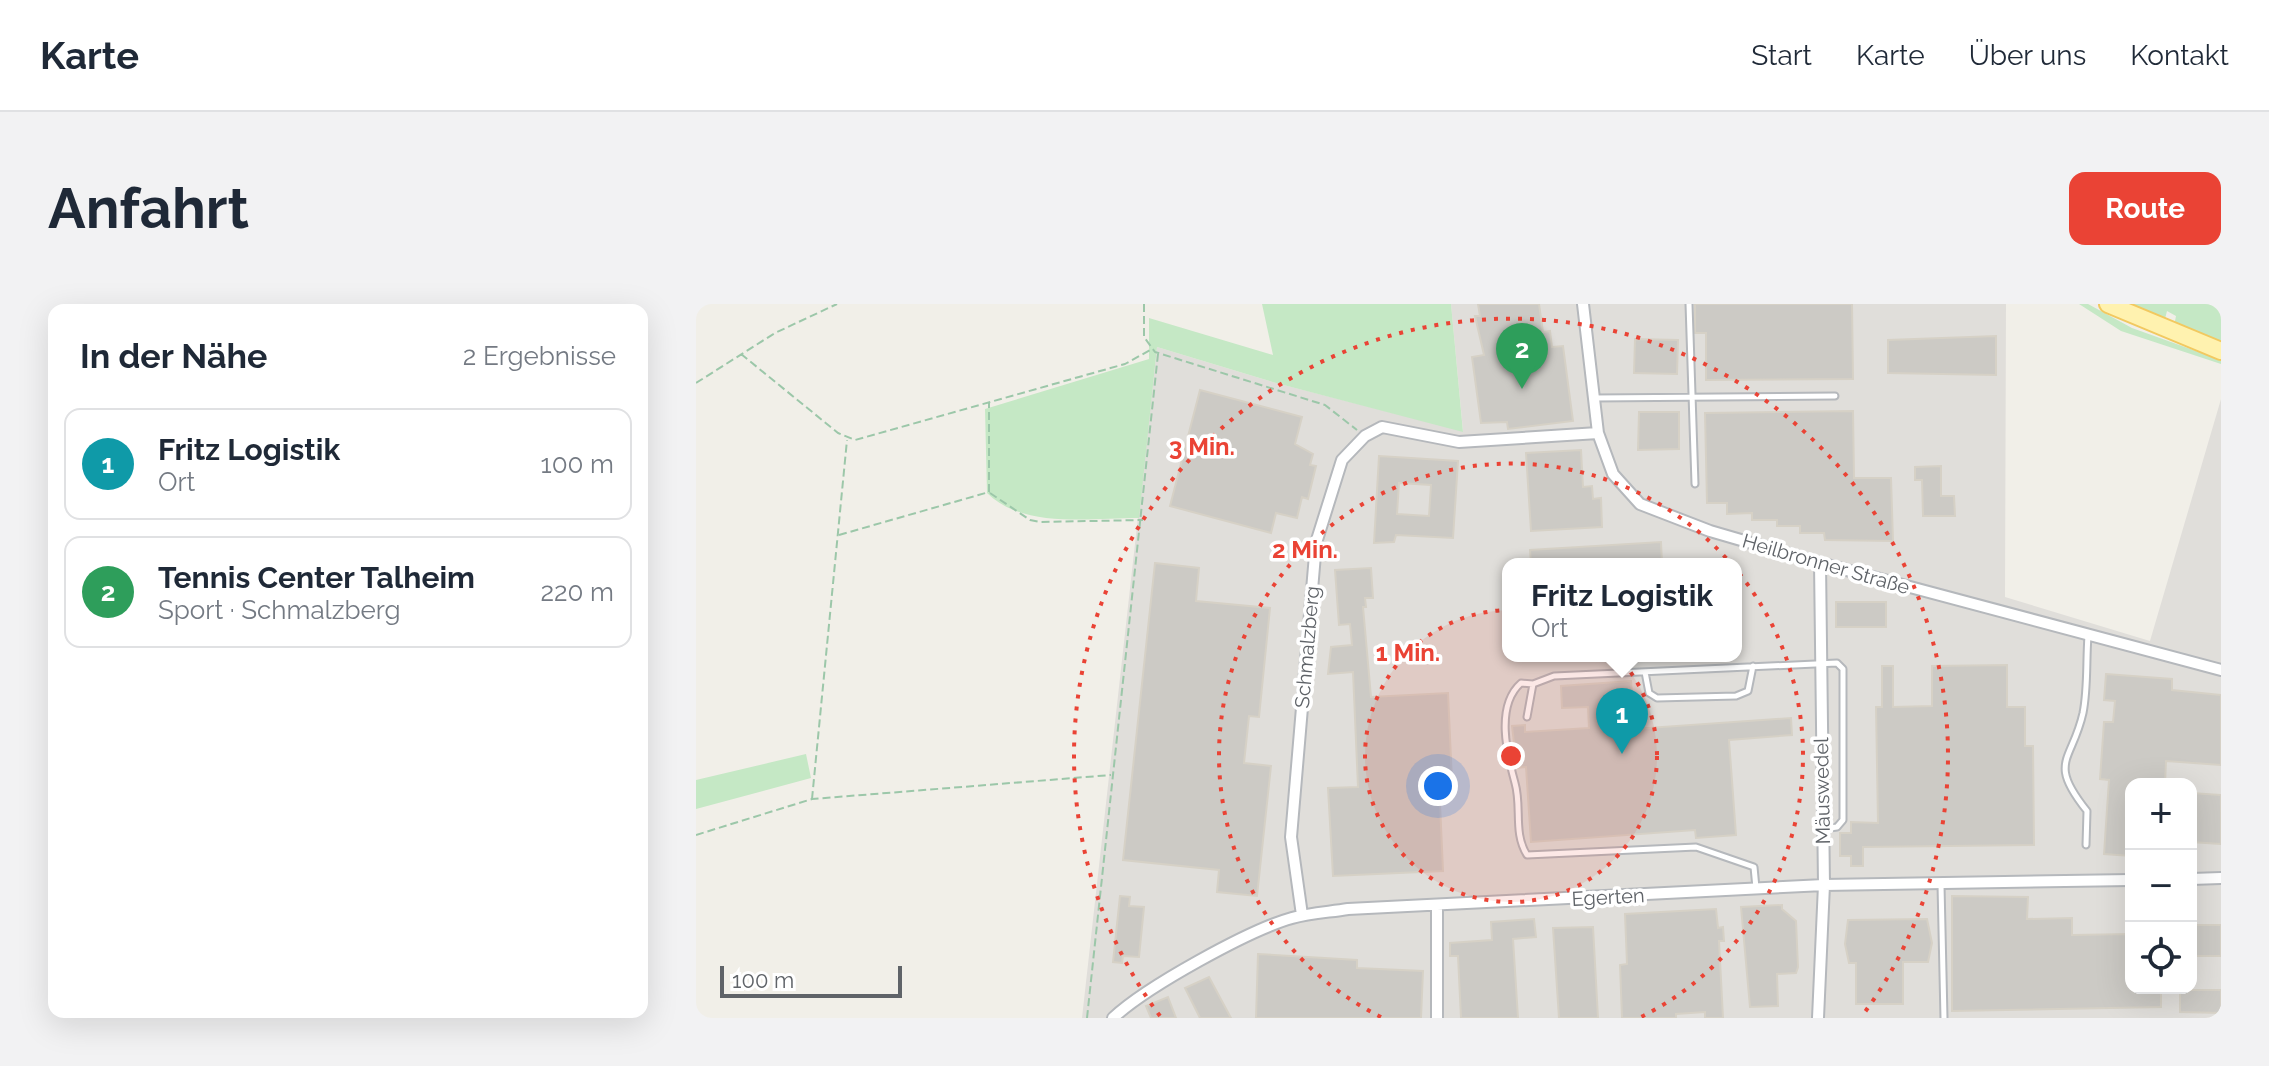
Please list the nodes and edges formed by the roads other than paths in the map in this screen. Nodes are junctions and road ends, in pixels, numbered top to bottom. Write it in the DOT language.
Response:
graph roads {
  1 [pos="1583,304"];
  2 [pos="1689,304"];
  3 [pos="2108,304"];
  4 [pos="2221,351"];
  5 [pos="1835,396"];
  6 [pos="1692,397"];
  7 [pos="1594,398"];
  8 [pos="1598,433"];
  9 [pos="1695,484"];
  10 [pos="1820,563"];
  11 [pos="2088,635"];
  12 [pos="1821,662"];
  13 [pos="1753,666"];
  14 [pos="2221,670"];
  15 [pos="1645,672"];
  16 [pos="1533,684"];
  17 [pos="1527,717"];
  18 [pos="1822,830"];
  19 [pos="2086,845"];
  20 [pos="2221,878"];
  21 [pos="2197,879"];
  22 [pos="2125,880"];
  23 [pos="1941,884"];
  24 [pos="1824,885"];
  25 [pos="1756,889"];
  26 [pos="1437,906"];
  27 [pos="1302,915"];
  28 [pos="1113,1018"];
  29 [pos="1437,1018"];
  30 [pos="1818,1018"];
  31 [pos="1944,1018"];
  1 -- 7 [label="street, Heilbronner Straße"];
  2 -- 6 [label="lane"];
  3 -- 4 [label="main road"];
  5 -- 6 [label="lane"];
  6 -- 7 [label="lane"];
  6 -- 9 [label="lane"];
  7 -- 8 [label="street, Heilbronner Straße"];
  8 -- 10 [label="street, Heilbronner Straße"];
  8 -- 27 [label="street, Schmalzberg"];
  10 -- 11 [label="street, Heilbronner Straße"];
  10 -- 12 [label="street, Mäuswedel"];
  11 -- 14 [label="street, Heilbronner Straße"];
  11 -- 19 [label="lane"];
  12 -- 13 [label="lane"];
  12 -- 18 [label="street, Mäuswedel"];
  12 -- 18 [label="lane"];
  13 -- 15 [label="lane"];
  13 -- 15 [label="lane"];
  15 -- 16 [label="lane"];
  16 -- 17 [label="lane"];
  16 -- 25 [label="lane"];
  18 -- 24 [label="street, Mäuswedel"];
  20 -- 21 [label="street"];
  22 -- 23 [label="street, Egerten"];
  23 -- 24 [label="street, Egerten"];
  23 -- 31 [label="lane"];
  24 -- 25 [label="street, Egerten"];
  24 -- 30 [label="street, Mäuswedel"];
  25 -- 26 [label="street, Egerten"];
  26 -- 27 [label="street, Egerten"];
  26 -- 29 [label="street"];
  27 -- 28 [label="street, Egerten"];
}
